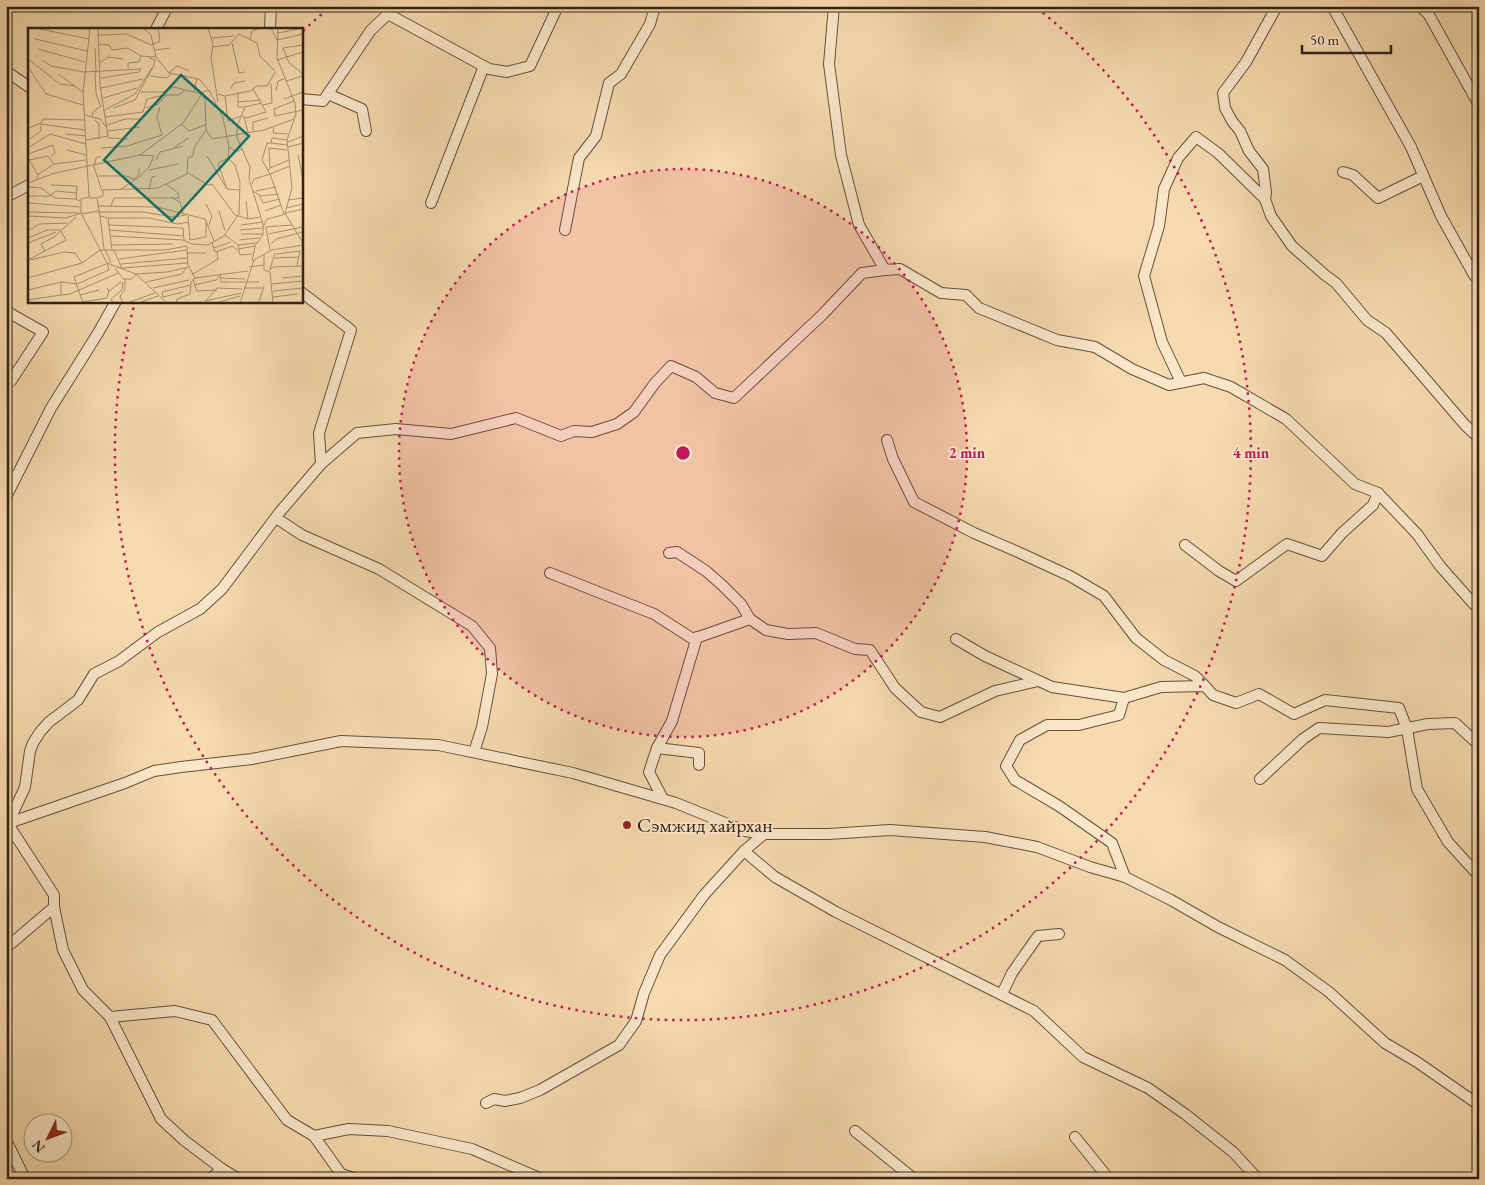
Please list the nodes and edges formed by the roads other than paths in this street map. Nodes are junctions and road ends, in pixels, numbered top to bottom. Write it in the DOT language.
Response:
graph roads {
  1 [pos="168,6"];
  2 [pos="271,6"];
  3 [pos="558,6"];
  4 [pos="655,6"];
  5 [pos="834,6"];
  6 [pos="1277,6"];
  7 [pos="1332,6"];
  8 [pos="1420,6"];
  9 [pos="390,10"];
  10 [pos="157,28"];
  11 [pos="270,28"];
  12 [pos="484,66"];
  13 [pos="6,71"];
  14 [pos="28,86"];
  15 [pos="328,94"];
  16 [pos="302,99"];
  17 [pos="1479,105"];
  18 [pos="366,131"];
  19 [pos="1343,172"];
  20 [pos="1423,176"];
  21 [pos="28,186"];
  22 [pos="6,197"];
  23 [pos="1265,199"];
  24 [pos="431,203"];
  25 [pos="564,230"];
  26 [pos="885,270"];
  27 [pos="1479,280"];
  28 [pos="302,293"];
  29 [pos="115,302"];
  30 [pos="6,311"];
  31 [pos="1181,382"];
  32 [pos="6,383"];
  33 [pos="1479,438"];
  34 [pos="887,440"];
  35 [pos="321,464"];
  36 [pos="1378,493"];
  37 [pos="6,497"];
  38 [pos="276,518"];
  39 [pos="1185,545"];
  40 [pos="669,553"];
  41 [pos="550,573"];
  42 [pos="1479,610"];
  43 [pos="750,619"];
  44 [pos="697,637"];
  45 [pos="956,639"];
  46 [pos="1038,681"];
  47 [pos="1205,686"];
  48 [pos="1124,698"];
  49 [pos="1407,729"];
  50 [pos="1479,745"];
  51 [pos="657,748"];
  52 [pos="474,752"];
  53 [pos="699,765"];
  54 [pos="1260,779"];
  55 [pos="663,799"];
  56 [pos="7,824"];
  57 [pos="764,834"];
  58 [pos="744,852"];
  59 [pos="1479,876"];
  60 [pos="1125,877"];
  61 [pos="54,908"];
  62 [pos="1059,934"];
  63 [pos="6,948"];
  64 [pos="1002,994"];
  65 [pos="110,1017"];
  66 [pos="486,1103"];
  67 [pos="1479,1105"];
  68 [pos="855,1131"];
  69 [pos="314,1136"];
  70 [pos="1075,1137"];
  71 [pos="6,1140"];
  72 [pos="222,1169"];
  73 [pos="340,1176"];
  74 [pos="25,1179"];
  75 [pos="210,1179"];
  76 [pos="239,1179"];
  77 [pos="357,1179"];
  78 [pos="542,1179"];
  79 [pos="914,1179"];
  80 [pos="1109,1179"];
  81 [pos="1258,1179"];
  1 -- 10 [label="street"];
  2 -- 11 [label="street"];
  3 -- 12 [label="street"];
  4 -- 25 [label="street"];
  5 -- 26 [label="street"];
  6 -- 23 [label="street"];
  7 -- 20 [label="street"];
  8 -- 17 [label="street"];
  9 -- 12 [label="street"];
  9 -- 15 [label="street"];
  12 -- 24 [label="street"];
  13 -- 14 [label="street"];
  15 -- 16 [label="street"];
  15 -- 18 [label="street"];
  19 -- 20 [label="street"];
  20 -- 27 [label="street"];
  21 -- 22 [label="street"];
  23 -- 31 [label="street"];
  23 -- 33 [label="street"];
  26 -- 31 [label="street"];
  26 -- 35 [label="street"];
  28 -- 35 [label="street"];
  29 -- 37 [label="street"];
  30 -- 32 [label="street"];
  31 -- 36 [label="street"];
  34 -- 47 [label="street"];
  35 -- 38 [label="street"];
  36 -- 39 [label="street"];
  36 -- 42 [label="street"];
  38 -- 52 [label="street"];
  38 -- 56 [label="street"];
  40 -- 43 [label="street"];
  41 -- 44 [label="street"];
  43 -- 44 [label="street"];
  43 -- 46 [label="street"];
  44 -- 51 [label="street"];
  45 -- 46 [label="street"];
  46 -- 48 [label="street"];
  47 -- 48 [label="street"];
  47 -- 49 [label="street"];
  48 -- 60 [label="street"];
  49 -- 50 [label="street"];
  49 -- 54 [label="street"];
  49 -- 59 [label="street"];
  51 -- 53 [label="street"];
  51 -- 55 [label="street"];
  52 -- 55 [label="street"];
  52 -- 56 [label="street"];
  55 -- 57 [label="street"];
  56 -- 61 [label="street"];
  57 -- 58 [label="street"];
  57 -- 60 [label="street"];
  58 -- 64 [label="street"];
  58 -- 66 [label="street"];
  60 -- 67 [label="street"];
  61 -- 63 [label="street"];
  61 -- 65 [label="street"];
  62 -- 64 [label="street"];
  64 -- 81 [label="street"];
  65 -- 69 [label="street"];
  65 -- 72 [label="street"];
  68 -- 79 [label="street"];
  69 -- 73 [label="street"];
  69 -- 78 [label="street"];
  70 -- 80 [label="street"];
  71 -- 74 [label="street"];
  72 -- 75 [label="street"];
  72 -- 76 [label="street"];
  73 -- 77 [label="street"];
}
